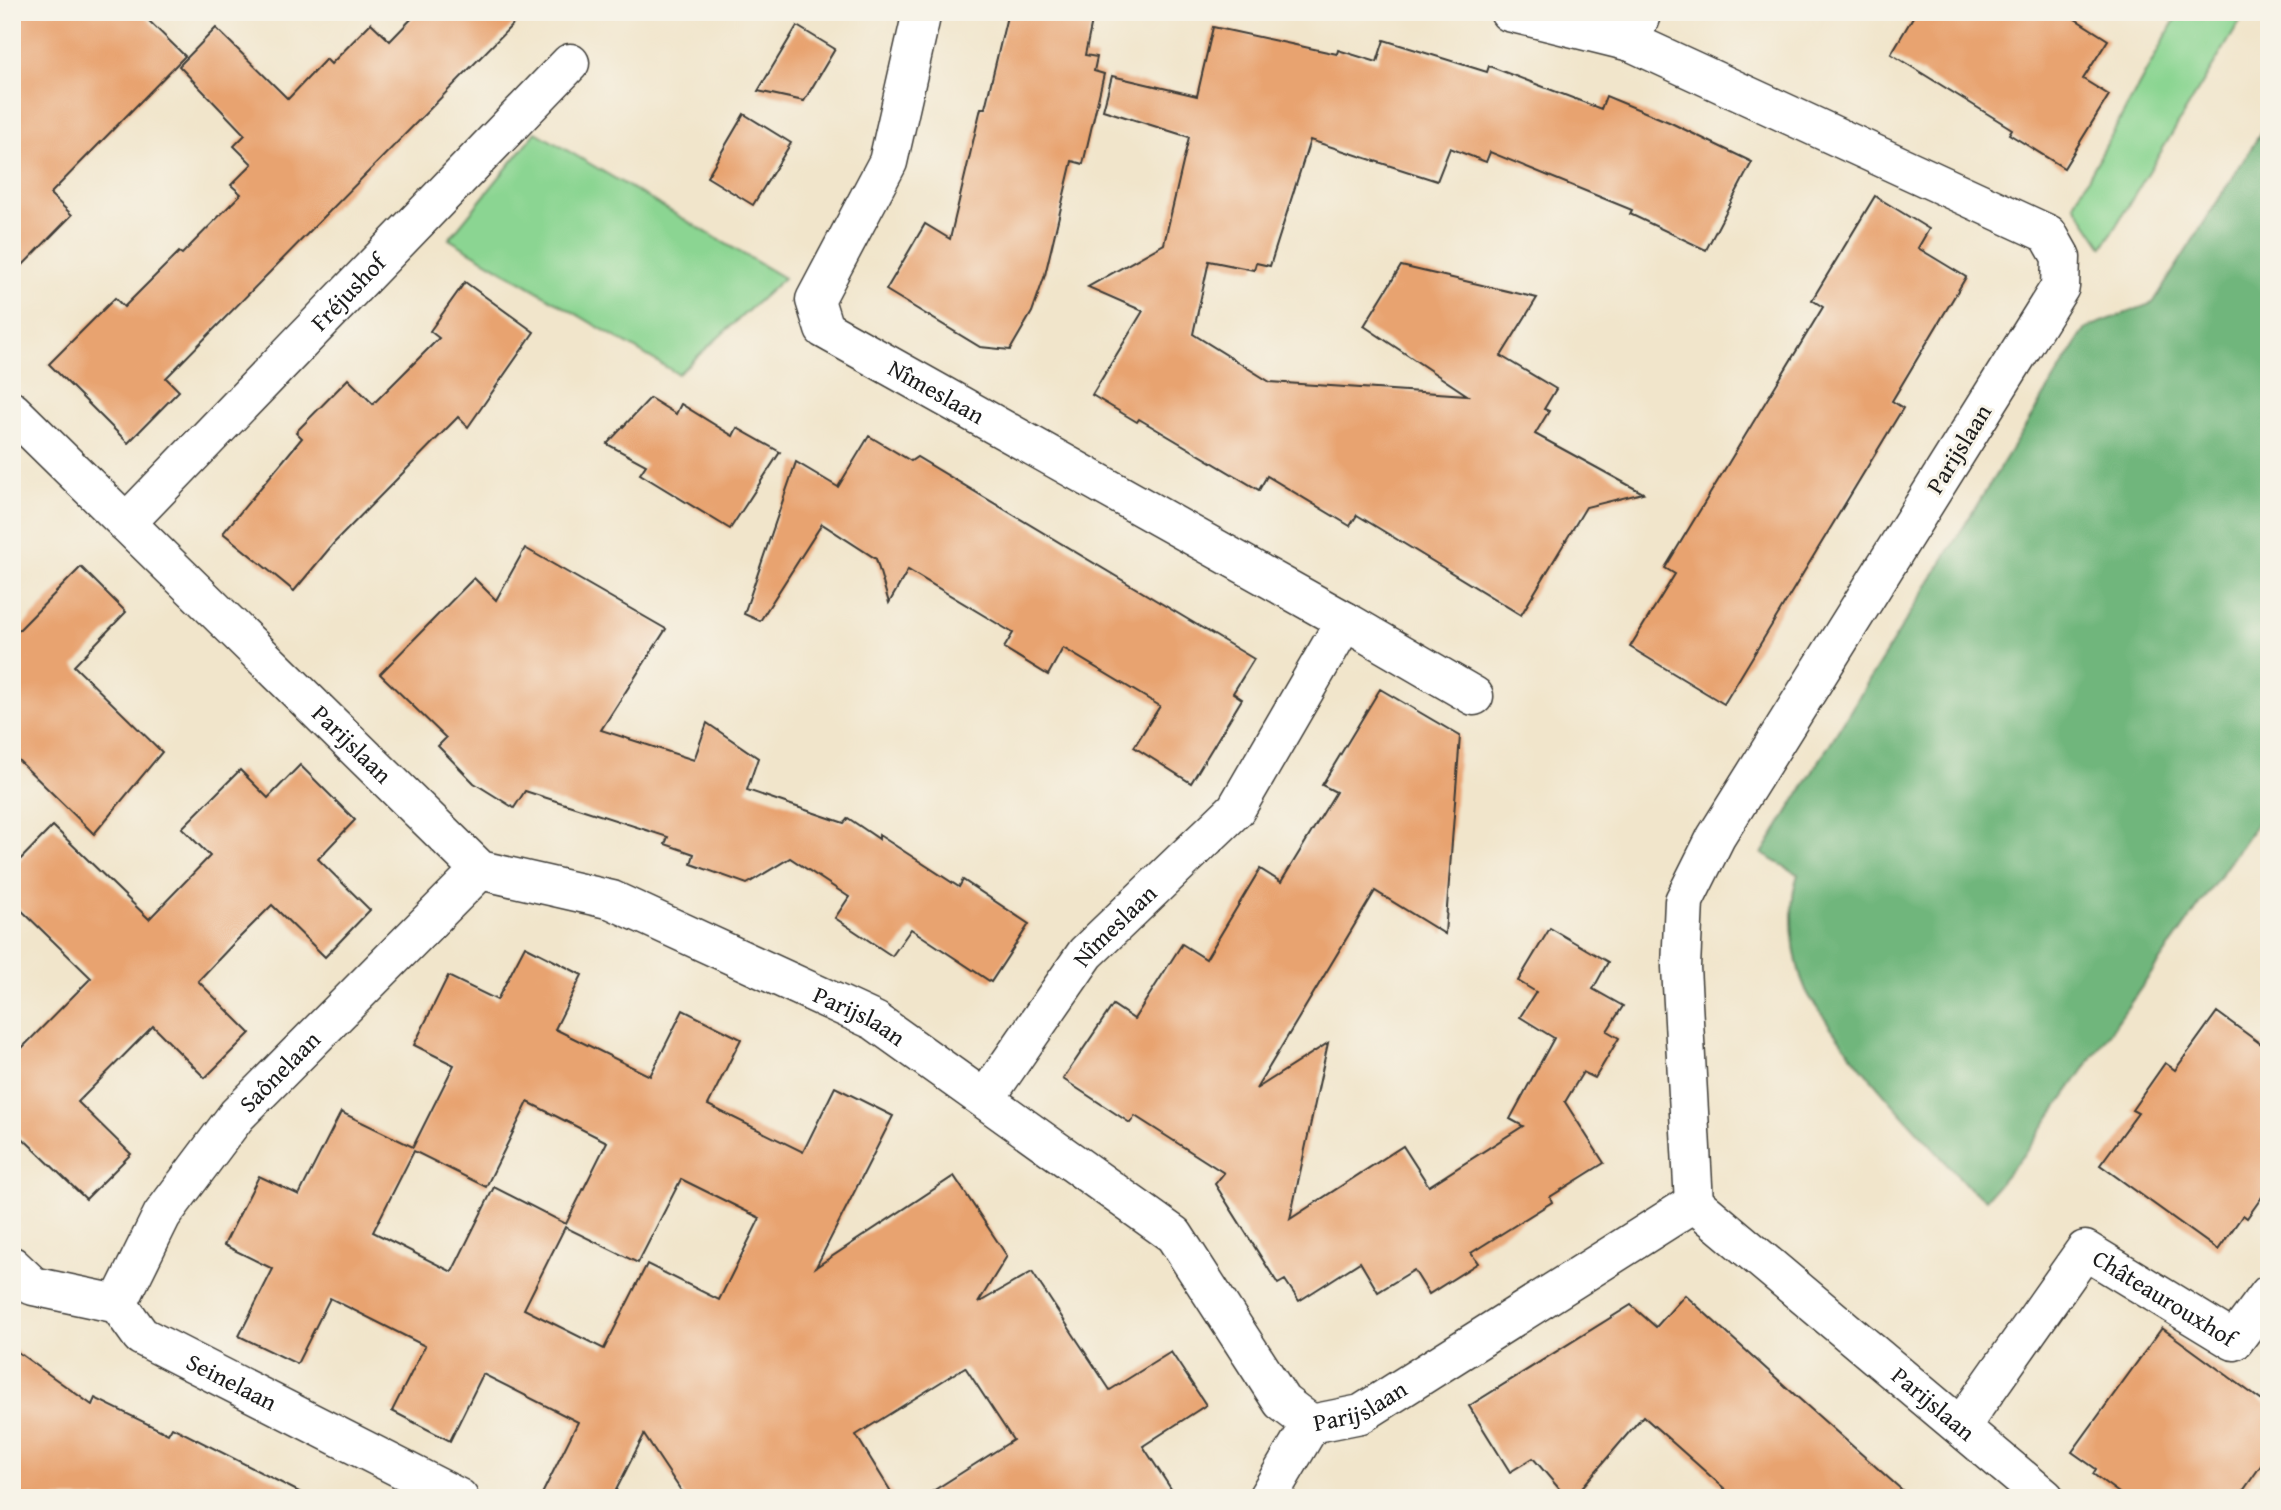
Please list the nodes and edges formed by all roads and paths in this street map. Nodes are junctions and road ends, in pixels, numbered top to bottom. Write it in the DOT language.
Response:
graph roads {
  1 [pos="922,12"];
  2 [pos="1509,12"];
  3 [pos="1637,27"];
  4 [pos="570,63"];
  5 [pos="12,411"];
  6 [pos="126,523"];
  7 [pos="1345,621"];
  8 [pos="1474,696"];
  9 [pos="480,870"];
  10 [pos="985,1099"];
  11 [pos="1694,1203"];
  12 [pos="12,1266"];
  13 [pos="2269,1294"];
  14 [pos="118,1304"];
  15 [pos="1311,1424"];
  16 [pos="1961,1426"];
  17 [pos="459,1498"];
  18 [pos="1267,1498"];
  19 [pos="2045,1498"];
  1 -- 7 [label="street, Nîmeslaan"];
  2 -- 3 [label="street, Parijslaan"];
  3 -- 11 [label="street, Parijslaan"];
  4 -- 6 [label="street, Fréjushof"];
  5 -- 6 [label="street, Parijslaan"];
  6 -- 9 [label="street, Parijslaan"];
  7 -- 8 [label="street, Nîmeslaan"];
  7 -- 10 [label="street, Nîmeslaan"];
  9 -- 10 [label="street, Parijslaan"];
  9 -- 14 [label="street, Saônelaan"];
  10 -- 15 [label="street, Parijslaan"];
  11 -- 15 [label="street, Parijslaan"];
  11 -- 16 [label="street, Parijslaan"];
  12 -- 14 [label="street"];
  13 -- 16 [label="street, Châteaurouxhof"];
  14 -- 17 [label="street, Seinelaan"];
  15 -- 18 [label="street"];
  16 -- 19 [label="street, Parijslaan"];
}
